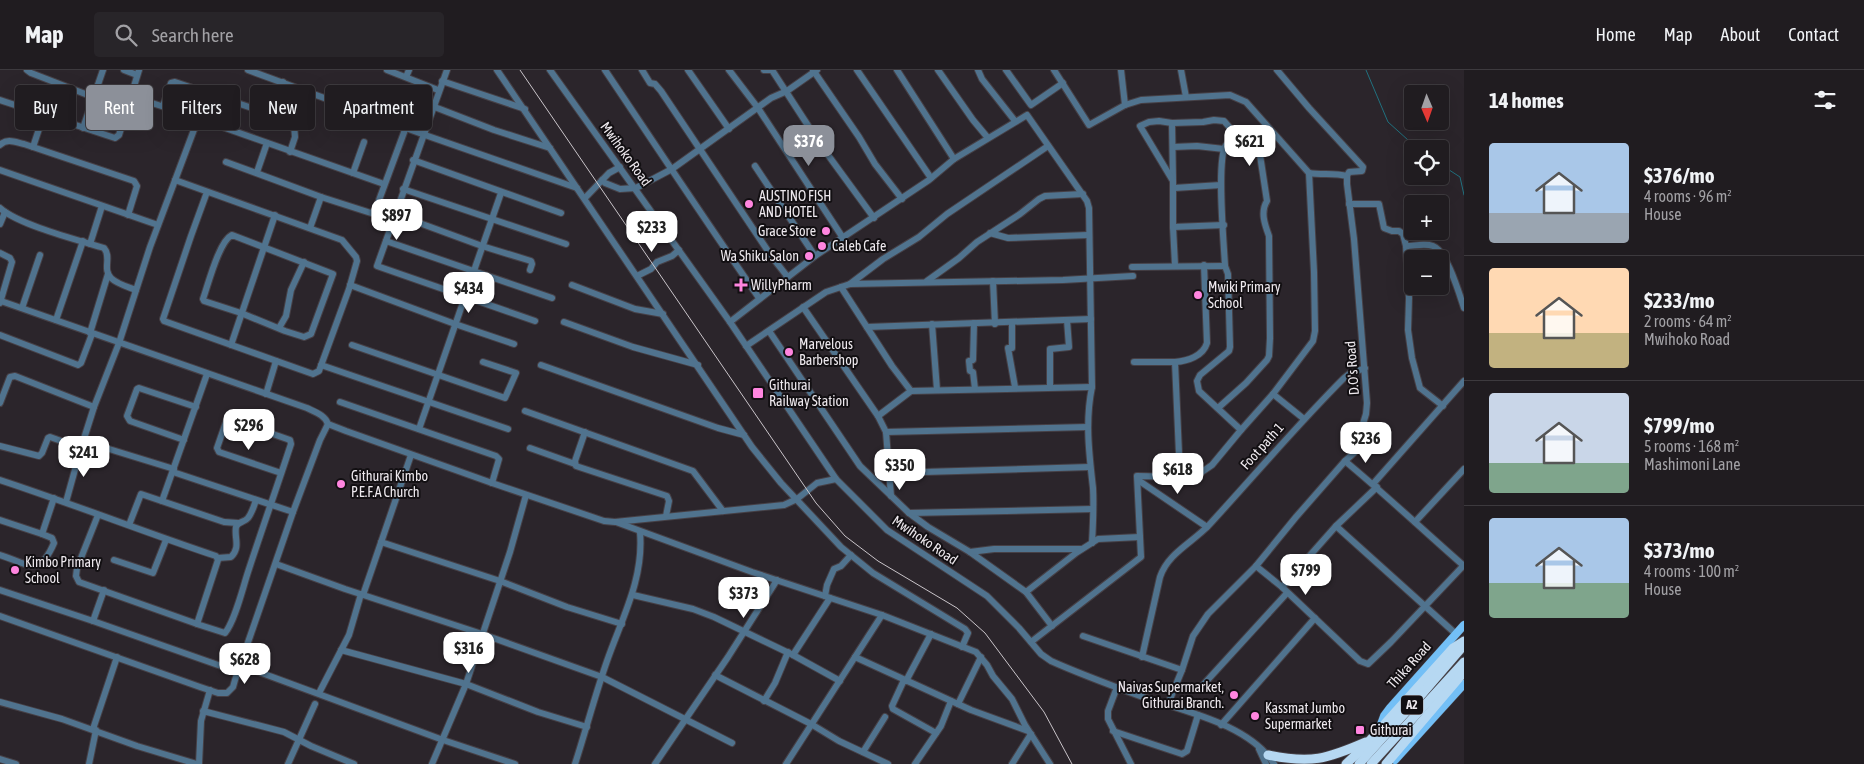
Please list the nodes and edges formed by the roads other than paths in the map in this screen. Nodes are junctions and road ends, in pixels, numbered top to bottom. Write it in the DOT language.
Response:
graph roads {
  1 [pos="27,70"];
  2 [pos="103,70"];
  3 [pos="124,70"];
  4 [pos="248,70"];
  5 [pos="387,70"];
  6 [pos="409,70"];
  7 [pos="446,70"];
  8 [pos="497,70"];
  9 [pos="550,70"];
  10 [pos="605,70"];
  11 [pos="642,70"];
  12 [pos="688,70"];
  13 [pos="729,70"];
  14 [pos="764,70"];
  15 [pos="857,70"];
  16 [pos="896,70"];
  17 [pos="938,70"];
  18 [pos="978,70"];
  19 [pos="1006,70"];
  20 [pos="1054,70"];
  21 [pos="1121,70"];
  22 [pos="1181,70"];
  23 [pos="1277,70"];
  24 [pos="814,71"];
  25 [pos="138,72"];
  26 [pos="406,77"];
  27 [pos="442,81"];
  28 [pos="283,82"];
  29 [pos="1063,83"];
  30 [pos="98,85"];
  31 [pos="134,85"];
  32 [pos="170,85"];
  33 [pos="183,85"];
  34 [pos="282,85"];
  35 [pos="438,90"];
  36 [pos="787,91"];
  37 [pos="86,94"];
  38 [pos="325,97"];
  39 [pos="1186,97"];
  40 [pos="0,100"];
  41 [pos="153,103"];
  42 [pos="15,105"];
  43 [pos="1125,105"];
  44 [pos="163,106"];
  45 [pos="432,106"];
  46 [pos="758,108"];
  47 [pos="524,109"];
  48 [pos="86,118"];
  49 [pos="1015,121"];
  50 [pos="1172,123"];
  51 [pos="76,126"];
  52 [pos="82,128"];
  53 [pos="86,129"];
  54 [pos="39,130"];
  55 [pos="89,130"];
  56 [pos="120,130"];
  57 [pos="194,130"];
  58 [pos="230,130"];
  59 [pos="294,130"];
  60 [pos="405,130"];
  61 [pos="413,130"];
  62 [pos="423,130"];
  63 [pos="729,130"];
  64 [pos="422,134"];
  65 [pos="988,138"];
  66 [pos="1245,141"];
  67 [pos="364,142"];
  68 [pos="267,143"];
  69 [pos="0,145"];
  70 [pos="1048,146"];
  71 [pos="33,147"];
  72 [pos="1173,147"];
  73 [pos="550,148"];
  74 [pos="700,148"];
  75 [pos="1224,148"];
  76 [pos="290,152"];
  77 [pos="954,159"];
  78 [pos="413,160"];
  79 [pos="226,162"];
  80 [pos="755,166"];
  81 [pos="620,167"];
  82 [pos="672,169"];
  83 [pos="0,170"];
  84 [pos="257,172"];
  85 [pos="353,173"];
  86 [pos="1309,173"];
  87 [pos="1347,176"];
  88 [pos="931,178"];
  89 [pos="175,180"];
  90 [pos="602,180"];
  91 [pos="384,184"];
  92 [pos="1174,185"];
  93 [pos="1221,185"];
  94 [pos="577,188"];
  95 [pos="636,188"];
  96 [pos="403,189"];
  97 [pos="208,192"];
  98 [pos="501,193"];
  99 [pos="1083,194"];
  100 [pos="321,197"];
  101 [pos="585,198"];
  102 [pos="902,199"];
  103 [pos="1349,204"];
  104 [pos="102,206"];
  105 [pos="2,210"];
  106 [pos="561,213"];
  107 [pos="395,214"];
  108 [pos="128,215"];
  109 [pos="275,215"];
  110 [pos="874,218"];
  111 [pos="492,220"];
  112 [pos="0,224"];
  113 [pos="158,225"];
  114 [pos="1224,225"];
  115 [pos="1172,227"];
  116 [pos="310,228"];
  117 [pos="990,233"];
  118 [pos="1088,236"];
  119 [pos="843,238"];
  120 [pos="386,241"];
  121 [pos="86,242"];
  122 [pos="566,244"];
  123 [pos="482,246"];
  124 [pos="1406,246"];
  125 [pos="264,247"];
  126 [pos="679,250"];
  127 [pos="0,253"];
  128 [pos="40,255"];
  129 [pos="816,256"];
  130 [pos="304,262"];
  131 [pos="1175,265"];
  132 [pos="1204,265"];
  133 [pos="1225,266"];
  134 [pos="1132,267"];
  135 [pos="530,270"];
  136 [pos="474,271"];
  137 [pos="108,274"];
  138 [pos="637,276"];
  139 [pos="788,276"];
  140 [pos="1132,276"];
  141 [pos="1090,278"];
  142 [pos="993,281"];
  143 [pos="926,282"];
  144 [pos="850,284"];
  145 [pos="350,285"];
  146 [pos="572,285"];
  147 [pos="841,287"];
  148 [pos="136,290"];
  149 [pos="464,297"];
  150 [pos="552,298"];
  151 [pos="760,298"];
  152 [pos="1,302"];
  153 [pos="22,308"];
  154 [pos="803,308"];
  155 [pos="1464,308"];
  156 [pos="241,313"];
  157 [pos="663,314"];
  158 [pos="1091,319"];
  159 [pos="56,320"];
  160 [pos="1067,320"];
  161 [pos="535,321"];
  162 [pos="564,322"];
  163 [pos="730,322"];
  164 [pos="974,323"];
  165 [pos="1012,323"];
  166 [pos="455,324"];
  167 [pos="932,324"];
  168 [pos="995,324"];
  169 [pos="867,327"];
  170 [pos="279,328"];
  171 [pos="769,331"];
  172 [pos="91,333"];
  173 [pos="0,335"];
  174 [pos="119,343"];
  175 [pos="514,344"];
  176 [pos="231,345"];
  177 [pos="352,345"];
  178 [pos="746,346"];
  179 [pos="276,361"];
  180 [pos="483,362"];
  181 [pos="1134,362"];
  182 [pos="1175,362"];
  183 [pos="321,365"];
  184 [pos="541,365"];
  185 [pos="698,365"];
  186 [pos="1365,368"];
  187 [pos="207,374"];
  188 [pos="437,375"];
  189 [pos="1464,381"];
  190 [pos="1016,387"];
  191 [pos="1050,387"];
  192 [pos="1092,387"];
  193 [pos="976,389"];
  194 [pos="937,390"];
  195 [pos="912,391"];
  196 [pos="266,394"];
  197 [pos="1273,394"];
  198 [pos="340,402"];
  199 [pos="428,402"];
  200 [pos="0,403"];
  201 [pos="196,406"];
  202 [pos="1443,406"];
  203 [pos="94,407"];
  204 [pos="1218,408"];
  205 [pos="525,411"];
  206 [pos="878,416"];
  207 [pos="1304,419"];
  208 [pos="328,424"];
  209 [pos="1088,427"];
  210 [pos="419,429"];
  211 [pos="508,429"];
  212 [pos="1241,430"];
  213 [pos="585,432"];
  214 [pos="886,432"];
  215 [pos="744,435"];
  216 [pos="184,440"];
  217 [pos="83,441"];
  218 [pos="0,446"];
  219 [pos="81,448"];
  220 [pos="530,448"];
  221 [pos="412,455"];
  222 [pos="1345,461"];
  223 [pos="575,464"];
  224 [pos="1090,467"];
  225 [pos="1464,470"];
  226 [pos="174,471"];
  227 [pos="282,473"];
  228 [pos="889,474"];
  229 [pos="1180,477"];
  230 [pos="836,479"];
  231 [pos="0,480"];
  232 [pos="1138,480"];
  233 [pos="492,483"];
  234 [pos="1375,486"];
  235 [pos="526,495"];
  236 [pos="890,496"];
  237 [pos="54,498"];
  238 [pos="797,499"];
  239 [pos="162,500"];
  240 [pos="256,500"];
  241 [pos="66,502"];
  242 [pos="271,505"];
  243 [pos="1093,509"];
  244 [pos="723,511"];
  245 [pos="293,512"];
  246 [pos="909,513"];
  247 [pos="98,516"];
  248 [pos="666,516"];
  249 [pos="0,520"];
  250 [pos="615,522"];
  251 [pos="1415,522"];
  252 [pos="238,523"];
  253 [pos="129,525"];
  254 [pos="1336,526"];
  255 [pos="1207,527"];
  256 [pos="640,532"];
  257 [pos="42,534"];
  258 [pos="1140,537"];
  259 [pos="166,540"];
  260 [pos="381,542"];
  261 [pos="1092,543"];
  262 [pos="1082,549"];
  263 [pos="970,552"];
  264 [pos="0,555"];
  265 [pos="852,556"];
  266 [pos="218,558"];
  267 [pos="114,560"];
  268 [pos="276,564"];
  269 [pos="1464,565"];
  270 [pos="1256,566"];
  271 [pos="777,580"];
  272 [pos="500,581"];
  273 [pos="1282,587"];
  274 [pos="0,590"];
  275 [pos="104,590"];
  276 [pos="1026,592"];
  277 [pos="1287,593"];
  278 [pos="362,594"];
  279 [pos="633,595"];
  280 [pos="827,597"];
  281 [pos="1425,606"];
  282 [pos="882,615"];
  283 [pos="0,616"];
  284 [pos="1316,618"];
  285 [pos="93,621"];
  286 [pos="197,624"];
  287 [pos="622,624"];
  288 [pos="1464,625"];
  289 [pos="1052,626"];
  290 [pos="744,631"];
  291 [pos="482,634"];
  292 [pos="931,634"];
  293 [pos="1456,634"];
  294 [pos="1083,636"];
  295 [pos="1032,642"];
  296 [pos="1464,643"];
  297 [pos="962,647"];
  298 [pos="341,650"];
  299 [pos="790,654"];
  300 [pos="117,657"];
  301 [pos="855,657"];
  302 [pos="981,657"];
  303 [pos="1142,657"];
  304 [pos="1464,662"];
  305 [pos="240,665"];
  306 [pos="1182,670"];
  307 [pos="238,672"];
  308 [pos="1464,672"];
  309 [pos="715,675"];
  310 [pos="602,677"];
  311 [pos="840,681"];
  312 [pos="905,681"];
  313 [pos="466,684"];
  314 [pos="1464,684"];
  315 [pos="1202,685"];
  316 [pos="1117,687"];
  317 [pos="210,690"];
  318 [pos="319,693"];
  319 [pos="764,701"];
  320 [pos="0,702"];
  321 [pos="955,703"];
  322 [pos="315,704"];
  323 [pos="1168,704"];
  324 [pos="203,711"];
  325 [pos="1198,715"];
  326 [pos="885,717"];
  327 [pos="684,720"];
  328 [pos="811,724"];
  329 [pos="1221,725"];
  330 [pos="587,727"];
  331 [pos="1380,727"];
  332 [pos="95,730"];
  333 [pos="1113,731"];
  334 [pos="936,733"];
  335 [pos="1030,733"];
  336 [pos="298,740"];
  337 [pos="443,740"];
  338 [pos="1368,741"];
  339 [pos="732,743"];
  340 [pos="864,752"];
  341 [pos="0,759"];
  342 [pos="1267,759"];
  343 [pos="350,763"];
  344 [pos="16,764"];
  345 [pos="89,764"];
  346 [pos="198,764"];
  347 [pos="288,764"];
  348 [pos="432,764"];
  349 [pos="515,764"];
  350 [pos="575,764"];
  351 [pos="655,764"];
  352 [pos="786,764"];
  353 [pos="888,764"];
  354 [pos="915,764"];
  355 [pos="1012,764"];
  356 [pos="1050,764"];
  357 [pos="1130,764"];
  358 [pos="1274,764"];
  359 [pos="1346,764"];
  360 [pos="1359,764"];
  361 [pos="1371,764"];
  362 [pos="1386,764"];
  363 [pos="1391,764"];
  1 -- 37 [label="street"];
  2 -- 30 [label="street"];
  3 -- 25 [label="street"];
  4 -- 28 [label="street"];
  5 -- 26 [label="street"];
  6 -- 26 [label="street"];
  7 -- 27 [label="street"];
  8 -- 47 [label="street"];
  9 -- 81 [label="street, Mwihoko Road"];
  10 -- 82 [label="street"];
  11 -- 74 [label="street"];
  12 -- 63 [label="street"];
  13 -- 46 [label="street"];
  14 -- 36 [label="street"];
  15 -- 88 [label="street"];
  16 -- 77 [label="street"];
  17 -- 65 [label="street"];
  18 -- 49 [label="street"];
  19 -- 29 [label="street"];
  20 -- 29 [label="street"];
  21 -- 43 [label="street"];
  22 -- 39 [label="street"];
  23 -- 87 [label="street"];
  24 -- 36 [label="street"];
  24 -- 102 [label="street"];
  25 -- 31 [label="street"];
  26 -- 35 [label="street"];
  27 -- 35 [label="street"];
  27 -- 47 [label="street"];
  28 -- 34 [label="street"];
  28 -- 38 [label="street"];
  29 -- 43 [label="street"];
  32 -- 33 [label="street"];
  35 -- 45 [label="street"];
  36 -- 46 [label="street"];
  36 -- 110 [label="street"];
  39 -- 43 [label="street"];
  39 -- 86 [label="street"];
  40 -- 42 [label="street"];
  41 -- 44 [label="street"];
  45 -- 73 [label="street"];
  46 -- 63 [label="street"];
  46 -- 119 [label="street"];
  47 -- 73 [label="street"];
  48 -- 52 [label="street"];
  49 -- 65 [label="street"];
  49 -- 70 [label="street"];
  50 -- 66 [label="street"];
  50 -- 72 [label="street"];
  50 -- 92 [label="street"];
  51 -- 52 [label="street"];
  52 -- 53 [label="street"];
  54 -- 71 [label="street"];
  55 -- 56 [label="street"];
  57 -- 89 [label="street"];
  58 -- 68 [label="street"];
  59 -- 76 [label="street"];
  60 -- 91 [label="street"];
  61 -- 64 [label="street"];
  62 -- 64 [label="street"];
  63 -- 74 [label="street"];
  64 -- 78 [label="street"];
  64 -- 94 [label="street"];
  65 -- 77 [label="street"];
  66 -- 75 [label="street"];
  66 -- 204 [label="street"];
  67 -- 85 [label="street"];
  68 -- 76 [label="street"];
  68 -- 84 [label="street"];
  69 -- 71 [label="street"];
  70 -- 99 [label="street"];
  70 -- 144 [label="street"];
  71 -- 108 [label="street"];
  72 -- 75 [label="street"];
  72 -- 92 [label="street"];
  73 -- 94 [label="street"];
  74 -- 82 [label="street"];
  74 -- 139 [label="street"];
  75 -- 93 [label="street"];
  76 -- 85 [label="street"];
  77 -- 88 [label="street"];
  78 -- 96 [label="street"];
  78 -- 98 [label="street"];
  79 -- 84 [label="street"];
  80 -- 129 [label="street"];
  81 -- 90 [label="street"];
  81 -- 95 [label="street, Mwihoko Road"];
  82 -- 95 [label="street"];
  82 -- 151 [label="street"];
  83 -- 104 [label="street"];
  84 -- 100 [label="street"];
  85 -- 91 [label="street"];
  86 -- 87 [label="street"];
  86 -- 197 [label="street"];
  87 -- 103 [label="street, D.O's Road"];
  88 -- 102 [label="street"];
  89 -- 97 [label="street"];
  89 -- 113 [label="street"];
  90 -- 95 [label="street"];
  90 -- 101 [label="street"];
  91 -- 100 [label="street"];
  92 -- 93 [label="street"];
  92 -- 115 [label="street"];
  93 -- 114 [label="street"];
  94 -- 101 [label="street"];
  95 -- 126 [label="street, Mwihoko Road"];
  96 -- 107 [label="street"];
  96 -- 111 [label="street"];
  97 -- 109 [label="street"];
  97 -- 176 [label="street"];
  98 -- 106 [label="street"];
  98 -- 111 [label="street"];
  99 -- 117 [label="street"];
  99 -- 118 [label="street"];
  100 -- 116 [label="street"];
  101 -- 138 [label="street"];
  102 -- 110 [label="street"];
  103 -- 124 [label="street"];
  103 -- 186 [label="street, D.O's Road"];
  104 -- 108 [label="street"];
  104 -- 121 [label="street"];
  105 -- 112 [label="street"];
  105 -- 121 [label="street"];
  107 -- 120 [label="street"];
  107 -- 123 [label="street"];
  108 -- 113 [label="street"];
  109 -- 116 [label="street"];
  109 -- 125 [label="street"];
  110 -- 119 [label="street"];
  111 -- 122 [label="street"];
  111 -- 123 [label="street"];
  113 -- 148 [label="street"];
  114 -- 115 [label="street"];
  114 -- 133 [label="street"];
  115 -- 131 [label="street"];
  116 -- 145 [label="street"];
  117 -- 118 [label="street"];
  117 -- 143 [label="street"];
  118 -- 141 [label="street"];
  119 -- 129 [label="street"];
  120 -- 136 [label="street"];
  120 -- 149 [label="street"];
  121 -- 137 [label="street"];
  121 -- 159 [label="street"];
  123 -- 135 [label="street"];
  123 -- 136 [label="street"];
  124 -- 155 [label="street"];
  124 -- 202 [label="street"];
  125 -- 130 [label="street"];
  125 -- 156 [label="street"];
  125 -- 156 [label="street"];
  126 -- 138 [label="street"];
  126 -- 163 [label="street, Mwihoko Road"];
  127 -- 152 [label="street"];
  128 -- 153 [label="street"];
  129 -- 139 [label="street"];
  130 -- 170 [label="street"];
  130 -- 170 [label="street"];
  131 -- 132 [label="street"];
  131 -- 134 [label="street"];
  132 -- 133 [label="street"];
  132 -- 182 [label="street"];
  133 -- 204 [label="street"];
  136 -- 149 [label="street"];
  136 -- 150 [label="street"];
  137 -- 148 [label="street"];
  137 -- 172 [label="street"];
  138 -- 157 [label="street"];
  139 -- 151 [label="street"];
  140 -- 141 [label="street"];
  141 -- 142 [label="street"];
  141 -- 158 [label="street"];
  142 -- 143 [label="street"];
  142 -- 168 [label="street"];
  143 -- 144 [label="street"];
  144 -- 147 [label="street"];
  145 -- 166 [label="street"];
  145 -- 183 [label="street"];
  146 -- 157 [label="street"];
  147 -- 154 [label="street"];
  147 -- 169 [label="street"];
  148 -- 174 [label="street"];
  149 -- 161 [label="street"];
  149 -- 166 [label="street"];
  151 -- 163 [label="street"];
  152 -- 153 [label="street"];
  153 -- 159 [label="street"];
  154 -- 171 [label="street"];
  154 -- 206 [label="street"];
  156 -- 170 [label="street"];
  156 -- 176 [label="street"];
  157 -- 185 [label="street"];
  158 -- 160 [label="street"];
  158 -- 192 [label="street"];
  159 -- 172 [label="street"];
  160 -- 165 [label="street"];
  160 -- 191 [label="street"];
  162 -- 185 [label="street"];
  163 -- 178 [label="street, Mwihoko Road"];
  164 -- 167 [label="street"];
  164 -- 168 [label="street"];
  164 -- 193 [label="street"];
  165 -- 168 [label="street"];
  165 -- 190 [label="street"];
  166 -- 175 [label="street"];
  166 -- 188 [label="street"];
  167 -- 169 [label="street"];
  167 -- 194 [label="street"];
  169 -- 195 [label="street"];
  171 -- 178 [label="street"];
  171 -- 236 [label="street"];
  172 -- 173 [label="street"];
  172 -- 174 [label="street"];
  174 -- 187 [label="street"];
  174 -- 203 [label="street"];
  176 -- 179 [label="street"];
  177 -- 188 [label="street"];
  178 -- 230 [label="street, Mwihoko Road"];
  179 -- 183 [label="street"];
  179 -- 196 [label="street"];
  180 -- 188 [label="street"];
  181 -- 182 [label="street"];
  182 -- 229 [label="street"];
  183 -- 199 [label="street"];
  184 -- 215 [label="street"];
  185 -- 215 [label="street"];
  186 -- 207 [label="street, Foot path 1"];
  186 -- 222 [label="street, D.O's Road"];
  187 -- 196 [label="street"];
  187 -- 201 [label="street"];
  188 -- 199 [label="street"];
  189 -- 202 [label="street"];
  190 -- 191 [label="street"];
  190 -- 193 [label="street"];
  191 -- 192 [label="street"];
  192 -- 209 [label="street"];
  193 -- 194 [label="street"];
  194 -- 195 [label="street"];
  195 -- 206 [label="street"];
  196 -- 208 [label="street"];
  197 -- 207 [label="street"];
  197 -- 212 [label="street"];
  198 -- 210 [label="street"];
  199 -- 210 [label="street"];
  199 -- 211 [label="street"];
  200 -- 203 [label="street"];
  201 -- 216 [label="street"];
  201 -- 216 [label="street"];
  202 -- 234 [label="street"];
  203 -- 217 [label="street"];
  204 -- 212 [label="street"];
  205 -- 213 [label="street"];
  206 -- 214 [label="street"];
  207 -- 255 [label="street, Foot path 1"];
  208 -- 221 [label="street"];
  208 -- 245 [label="street"];
  209 -- 214 [label="street"];
  209 -- 224 [label="street"];
  210 -- 233 [label="street"];
  212 -- 229 [label="street"];
  213 -- 223 [label="street"];
  213 -- 244 [label="street"];
  214 -- 228 [label="street"];
  215 -- 238 [label="street"];
  216 -- 226 [label="street"];
  217 -- 219 [label="street"];
  217 -- 226 [label="street"];
  218 -- 219 [label="street"];
  219 -- 241 [label="street"];
  220 -- 223 [label="street"];
  221 -- 233 [label="street"];
  221 -- 260 [label="street"];
  222 -- 234 [label="street"];
  222 -- 270 [label="street, D.O's Road"];
  223 -- 248 [label="street"];
  224 -- 228 [label="street"];
  224 -- 243 [label="street"];
  225 -- 251 [label="street"];
  226 -- 239 [label="street"];
  226 -- 240 [label="street"];
  227 -- 227 [label="street"];
  227 -- 242 [label="street"];
  228 -- 236 [label="street"];
  229 -- 232 [label="street"];
  230 -- 238 [label="street"];
  230 -- 295 [label="street, Mwihoko Road"];
  231 -- 237 [label="street"];
  232 -- 255 [label="street"];
  232 -- 258 [label="street"];
  233 -- 235 [label="street"];
  234 -- 251 [label="street"];
  234 -- 254 [label="street"];
  235 -- 250 [label="street"];
  235 -- 272 [label="street"];
  236 -- 246 [label="street"];
  237 -- 241 [label="street"];
  237 -- 257 [label="street"];
  238 -- 244 [label="street"];
  238 -- 265 [label="street"];
  239 -- 252 [label="street"];
  239 -- 253 [label="street"];
  240 -- 242 [label="street"];
  240 -- 252 [label="street"];
  241 -- 247 [label="street"];
  242 -- 245 [label="street"];
  242 -- 286 [label="street"];
  243 -- 246 [label="street"];
  243 -- 261 [label="street"];
  244 -- 248 [label="street"];
  245 -- 268 [label="street"];
  246 -- 263 [label="street"];
  247 -- 253 [label="street"];
  247 -- 275 [label="street"];
  248 -- 250 [label="street"];
  249 -- 257 [label="street"];
  250 -- 256 [label="street"];
  251 -- 269 [label="street"];
  252 -- 266 [label="street"];
  253 -- 259 [label="street"];
  254 -- 273 [label="street"];
  254 -- 281 [label="street"];
  255 -- 303 [label="street, Foot path 1"];
  256 -- 271 [label="street"];
  256 -- 279 [label="street"];
  257 -- 264 [label="street"];
  258 -- 261 [label="street"];
  258 -- 289 [label="street"];
  259 -- 266 [label="street"];
  259 -- 267 [label="street"];
  260 -- 272 [label="street"];
  260 -- 278 [label="street"];
  261 -- 262 [label="street"];
  262 -- 263 [label="street"];
  262 -- 276 [label="street"];
  263 -- 276 [label="street"];
  265 -- 280 [label="street"];
  265 -- 297 [label="street"];
  266 -- 286 [label="street"];
  268 -- 278 [label="street"];
  268 -- 305 [label="street"];
  269 -- 281 [label="street"];
  270 -- 273 [label="street"];
  270 -- 306 [label="street, D.O's Road"];
  271 -- 280 [label="street"];
  271 -- 290 [label="street"];
  272 -- 287 [label="street"];
  272 -- 291 [label="street"];
  273 -- 277 [label="street"];
  274 -- 285 [label="street"];
  275 -- 285 [label="street"];
  275 -- 286 [label="street"];
  276 -- 289 [label="street"];
  277 -- 284 [label="street"];
  277 -- 315 [label="street"];
  278 -- 291 [label="street"];
  278 -- 298 [label="street"];
  279 -- 287 [label="street"];
  279 -- 290 [label="street"];
  280 -- 282 [label="street"];
  280 -- 299 [label="street"];
  281 -- 284 [label="street"];
  281 -- 293 [label="street"];
  282 -- 292 [label="street"];
  282 -- 301 [label="street"];
  283 -- 300 [label="street"];
  284 -- 329 [label="street"];
  285 -- 307 [label="street"];
  287 -- 310 [label="street"];
  288 -- 293 [label="main road, Thika Road"];
  289 -- 295 [label="street"];
  290 -- 299 [label="street"];
  290 -- 309 [label="street"];
  291 -- 310 [label="street"];
  291 -- 313 [label="street"];
  292 -- 297 [label="street"];
  292 -- 312 [label="street"];
  293 -- 331 [label="main road, Thika Road"];
  294 -- 303 [label="street"];
  295 -- 316 [label="street, Mwihoko Road"];
  296 -- 331 [label="highway"];
  296 -- 360 [label="highway, Thika Road / A2"];
  297 -- 302 [label="street"];
  298 -- 313 [label="street"];
  298 -- 318 [label="street"];
  299 -- 311 [label="street"];
  299 -- 319 [label="street"];
  300 -- 317 [label="street"];
  300 -- 332 [label="street"];
  301 -- 311 [label="street"];
  301 -- 312 [label="street"];
  302 -- 321 [label="street"];
  302 -- 335 [label="street"];
  303 -- 306 [label="street"];
  304 -- 361 [label="highway, A2"];
  305 -- 307 [label="street"];
  305 -- 318 [label="street"];
  306 -- 323 [label="street, D.O's Road"];
  307 -- 317 [label="street"];
  308 -- 362 [label="highway"];
  309 -- 319 [label="street"];
  309 -- 327 [label="street"];
  310 -- 327 [label="street"];
  310 -- 330 [label="street"];
  311 -- 328 [label="street"];
  312 -- 321 [label="street"];
  312 -- 334 [label="street"];
  313 -- 330 [label="street"];
  313 -- 337 [label="street"];
  314 -- 363 [label="main road"];
  316 -- 323 [label="street, Mwihoko Road"];
  316 -- 333 [label="street"];
  317 -- 324 [label="street"];
  318 -- 337 [label="street"];
  319 -- 328 [label="street"];
  320 -- 332 [label="street"];
  321 -- 334 [label="street"];
  321 -- 335 [label="street"];
  322 -- 336 [label="street"];
  323 -- 325 [label="street, Mwihoko Road"];
  324 -- 336 [label="street"];
  324 -- 346 [label="street"];
  325 -- 329 [label="street, Mwihoko Road"];
  325 -- 333 [label="street"];
  326 -- 340 [label="street"];
  327 -- 339 [label="street"];
  327 -- 351 [label="street"];
  328 -- 340 [label="street"];
  328 -- 352 [label="street"];
  329 -- 342 [label="street, Mwihoko Road"];
  330 -- 350 [label="street"];
  331 -- 338 [label="highway"];
  332 -- 345 [label="street"];
  332 -- 346 [label="street"];
  333 -- 357 [label="street"];
  334 -- 354 [label="street"];
  335 -- 355 [label="street"];
  335 -- 356 [label="street"];
  336 -- 343 [label="street"];
  336 -- 347 [label="street"];
  337 -- 348 [label="street"];
  337 -- 349 [label="street"];
  338 -- 342 [label="highway"];
  338 -- 359 [label="highway"];
  340 -- 353 [label="street"];
  341 -- 344 [label="street"];
  342 -- 358 [label="street, Mwihoko Road"];
}
